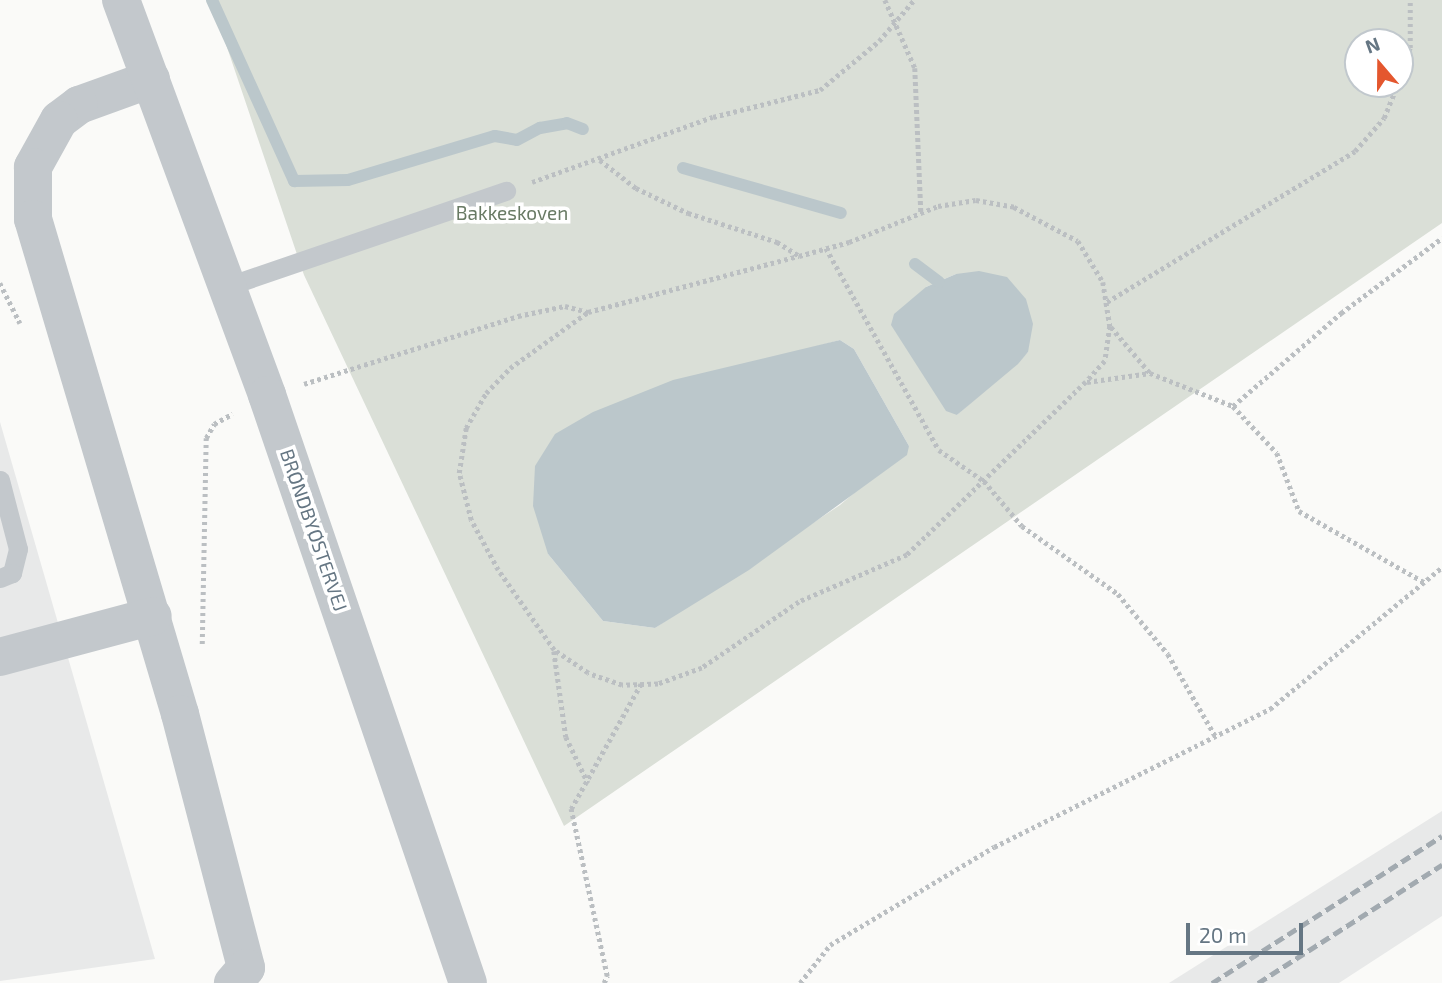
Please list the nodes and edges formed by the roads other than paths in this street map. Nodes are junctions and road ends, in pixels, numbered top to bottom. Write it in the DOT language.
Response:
graph roads {
  1 [pos="121,0"];
  2 [pos="151,79"];
  3 [pos="506,191"];
  4 [pos="228,286"];
  5 [pos="0,480"];
  6 [pos="0,579"];
  7 [pos="153,617"];
  8 [pos="0,657"];
  9 [pos="242,978"];
  10 [pos="468,983"];
  1 -- 2 [label="street, BRØNDBYØSTERVEJ"];
  2 -- 4 [label="street, BRØNDBYØSTERVEJ"];
  2 -- 7 [label="street"];
  3 -- 4 [label="lane"];
  4 -- 10 [label="street, BRØNDBYØSTERVEJ"];
  5 -- 6 [label="lane"];
  7 -- 8 [label="street"];
  7 -- 9 [label="street"];
}
